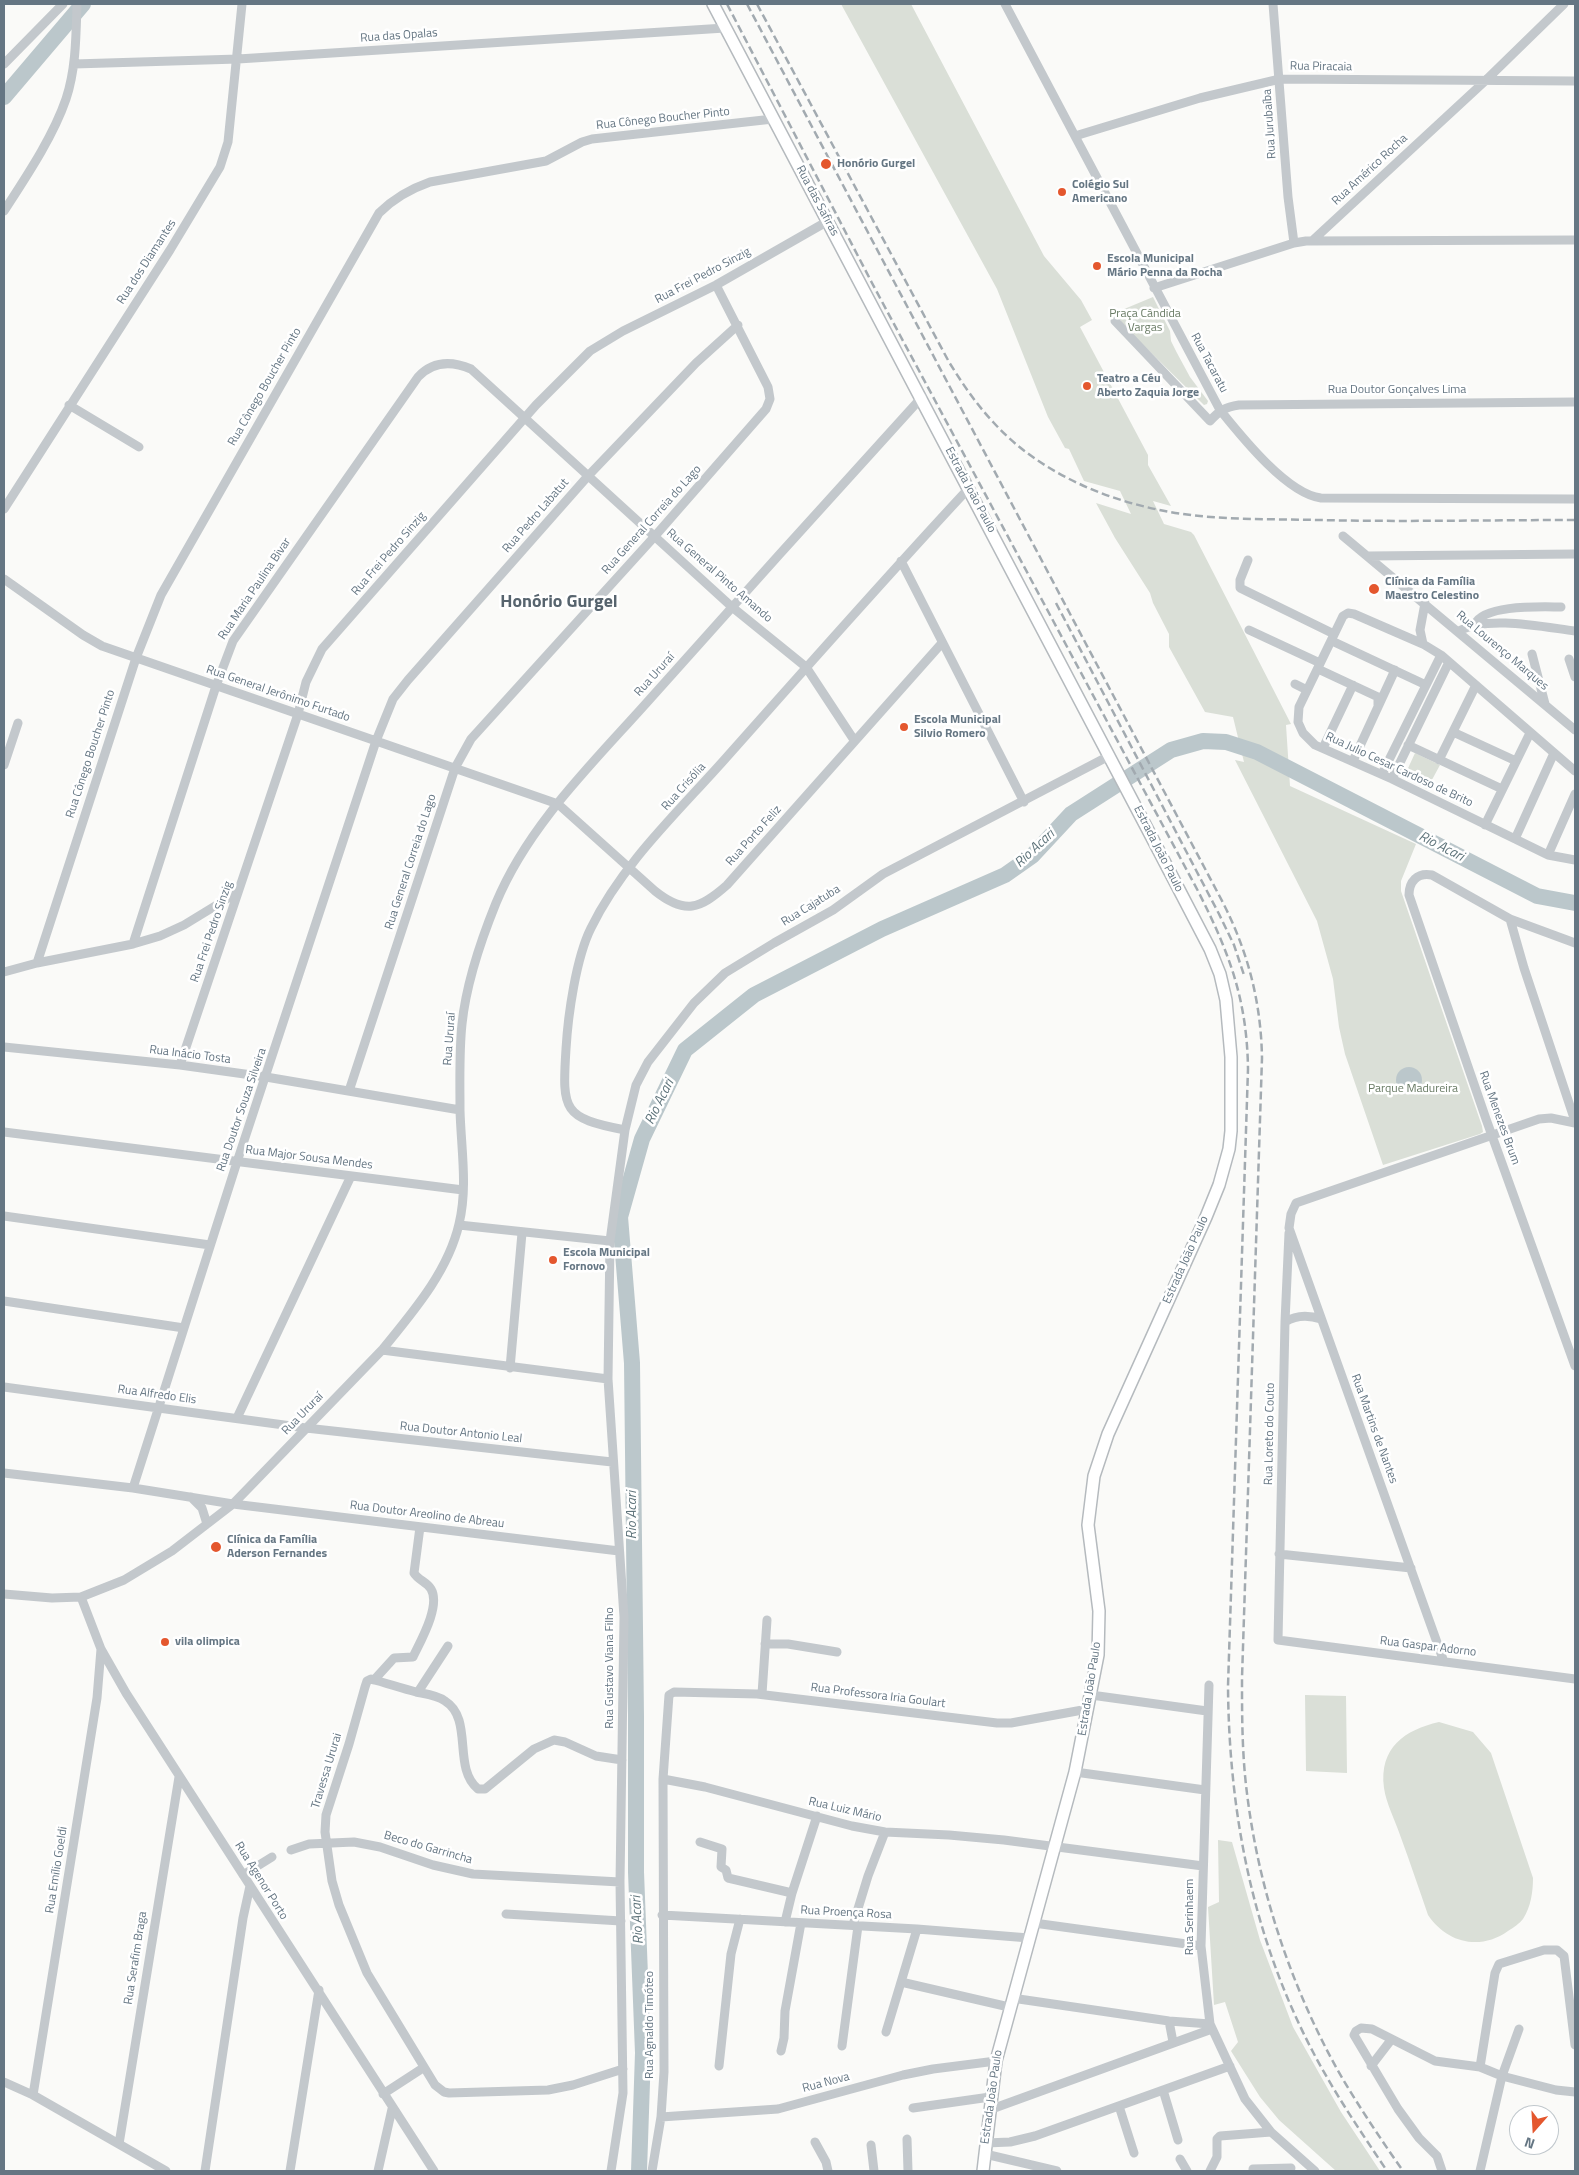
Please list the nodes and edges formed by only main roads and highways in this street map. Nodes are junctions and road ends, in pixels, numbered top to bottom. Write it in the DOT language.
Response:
graph roads {
  1 [pos="713,4"];
  2 [pos="922,397"];
  3 [pos="983,2171"];
  1 -- 2 [label="main road, Rua das Safiras"];
  2 -- 3 [label="main road, Estrada João Paulo"];
}
